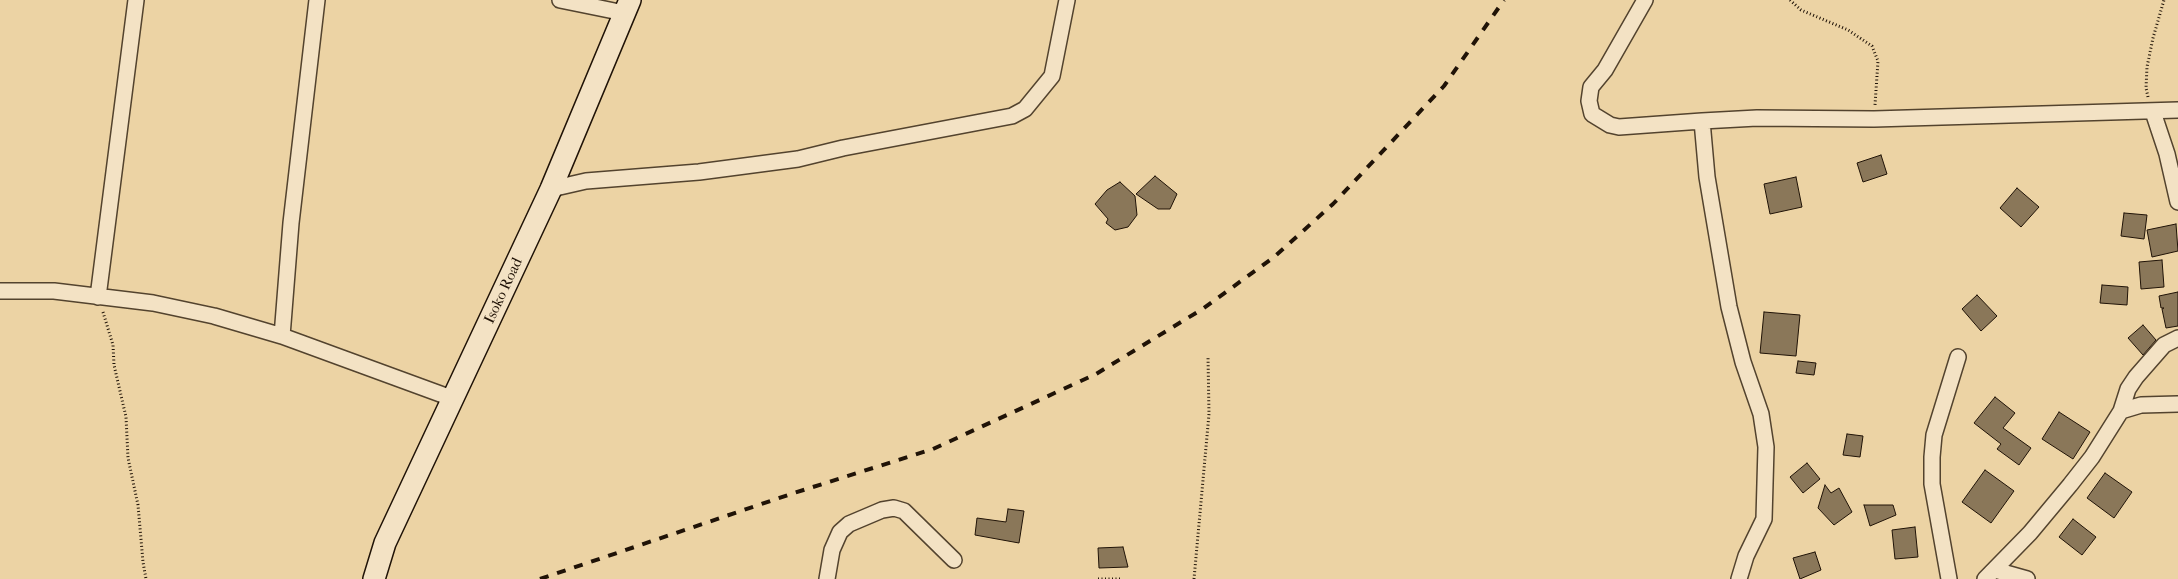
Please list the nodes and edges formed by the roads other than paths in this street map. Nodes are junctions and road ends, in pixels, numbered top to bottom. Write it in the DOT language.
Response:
graph roads {
  1 [pos="136,0"];
  2 [pos="317,0"];
  3 [pos="560,0"];
  4 [pos="1067,0"];
  5 [pos="1646,0"];
  6 [pos="627,7"];
  7 [pos="2178,110"];
  8 [pos="2153,112"];
  9 [pos="1702,121"];
  10 [pos="551,189"];
  11 [pos="2178,202"];
  12 [pos="0,291"];
  13 [pos="98,297"];
  14 [pos="282,336"];
  15 [pos="2178,338"];
  16 [pos="1958,358"];
  17 [pos="454,399"];
  18 [pos="2178,404"];
  19 [pos="2121,411"];
  20 [pos="954,560"];
  21 [pos="1990,574"];
  22 [pos="374,579"];
  23 [pos="827,579"];
  24 [pos="1738,579"];
  25 [pos="1948,579"];
  26 [pos="2027,579"];
  1 -- 13 [label="street"];
  2 -- 14 [label="street"];
  3 -- 6 [label="street"];
  4 -- 10 [label="street"];
  5 -- 9 [label="street"];
  6 -- 10 [label="street, Isoko Road"];
  7 -- 8 [label="street"];
  8 -- 9 [label="street"];
  8 -- 11 [label="street"];
  9 -- 24 [label="street"];
  10 -- 17 [label="street, Isoko Road"];
  12 -- 13 [label="street"];
  13 -- 14 [label="street"];
  14 -- 17 [label="street"];
  15 -- 19 [label="street"];
  16 -- 25 [label="street"];
  17 -- 22 [label="street, Isoko Road"];
  18 -- 19 [label="street"];
  19 -- 21 [label="street"];
  20 -- 23 [label="street"];
  21 -- 26 [label="street"];
}
